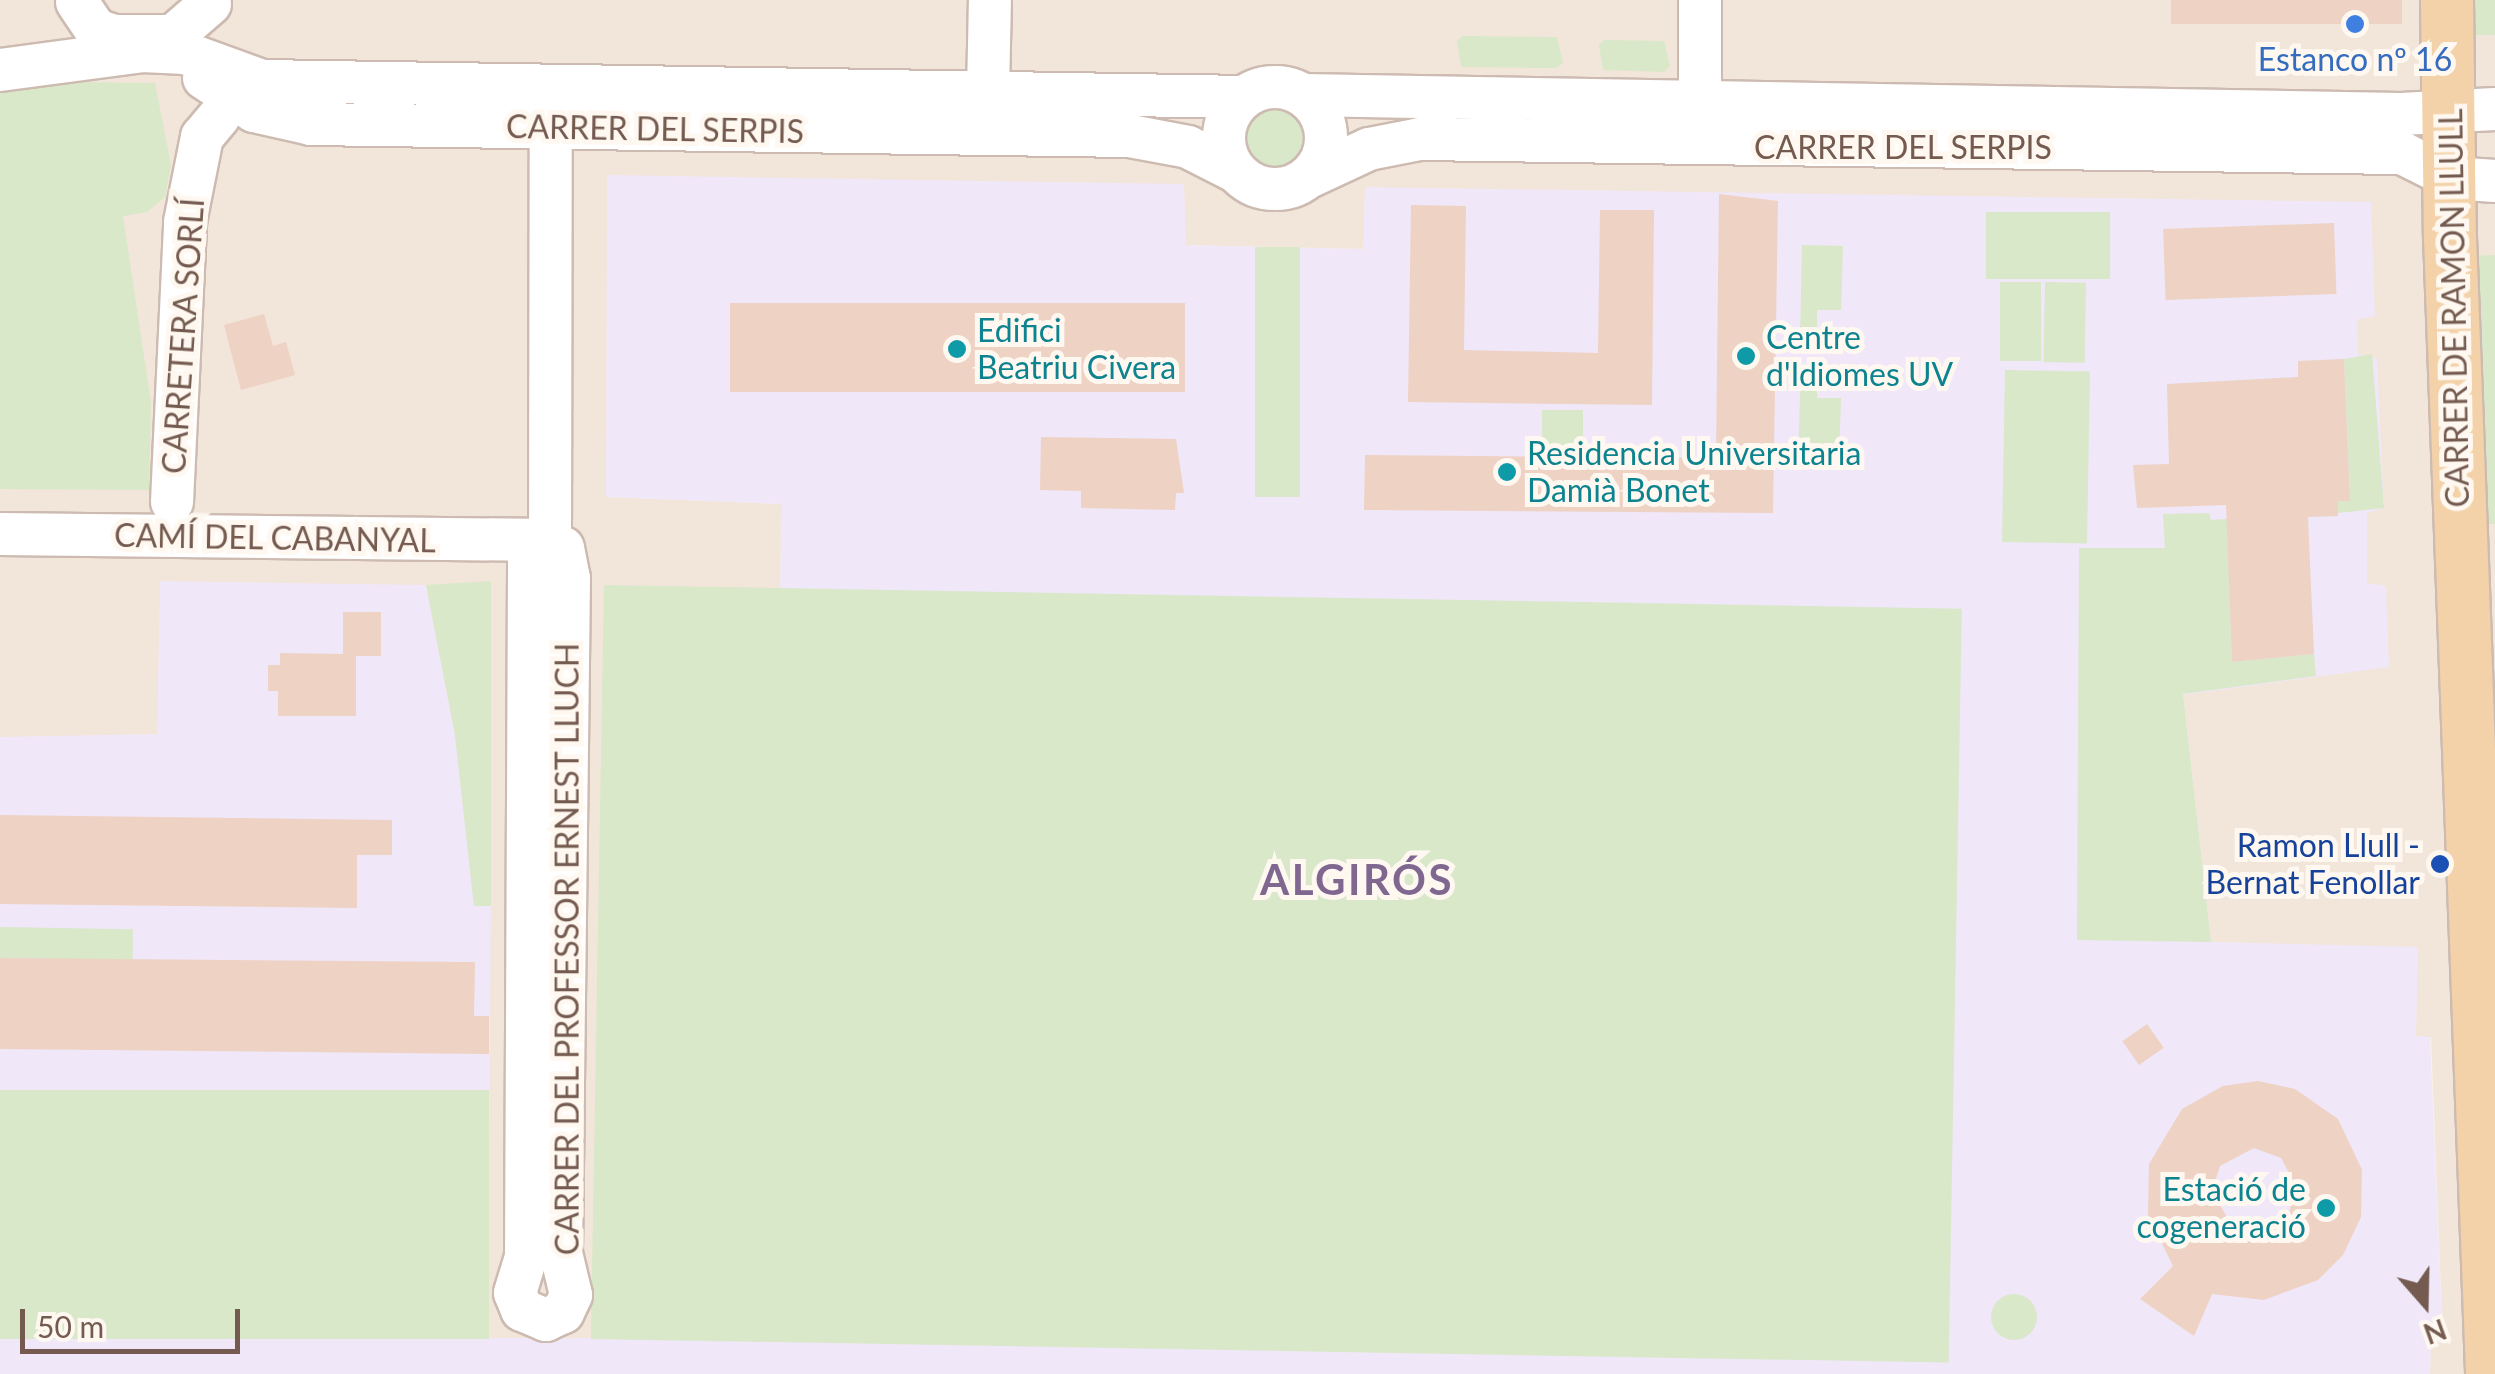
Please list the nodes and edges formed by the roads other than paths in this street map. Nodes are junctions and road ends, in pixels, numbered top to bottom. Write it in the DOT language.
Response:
graph roads {
  1 [pos="990,0"];
  2 [pos="1700,0"];
  3 [pos="2447,0"];
  4 [pos="77,1"];
  5 [pos="210,2"];
  6 [pos="86,55"];
  7 [pos="19,68"];
  8 [pos="230,68"];
  9 [pos="988,93"];
  10 [pos="1303,94"];
  11 [pos="1244,97"];
  12 [pos="1700,101"];
  13 [pos="2472,109"];
  14 [pos="219,117"];
  15 [pos="551,128"];
  16 [pos="1235,171"];
  17 [pos="1311,176"];
  18 [pos="2473,179"];
  19 [pos="172,502"];
  20 [pos="0,534"];
  21 [pos="550,540"];
  22 [pos="2479,614"];
  23 [pos="2486,976"];
  24 [pos="2492,1374"];
  1 -- 9 [label="street"];
  2 -- 12 [label="street"];
  3 -- 13 [label="main road, CARRER DE RAMON LLULL"];
  4 -- 5 [label="street"];
  4 -- 6 [label="street"];
  4 -- 7 [label="street"];
  5 -- 8 [label="street"];
  6 -- 7 [label="street, CARRER DEL SERPIS"];
  6 -- 8 [label="street, CARRER DEL SERPIS"];
  6 -- 15 [label="street, CARRER DEL SERPIS"];
  8 -- 9 [label="street, CARRER DEL SERPIS"];
  9 -- 11 [label="street, CARRER DEL SERPIS"];
  10 -- 11 [label="street"];
  10 -- 12 [label="street, CARRER DEL SERPIS"];
  10 -- 17 [label="street"];
  11 -- 16 [label="street"];
  12 -- 13 [label="street, CARRER DEL SERPIS"];
  13 -- 18 [label="main road, CARRER DE RAMON LLULL"];
  14 -- 19 [label="street, CARRETERA SORLÍ"];
  15 -- 16 [label="street, CARRER DEL SERPIS"];
  15 -- 21 [label="street, CARRER DEL PROFESSOR ERNEST LLUCH"];
  16 -- 17 [label="street"];
  17 -- 18 [label="street, CARRER DEL SERPIS"];
  18 -- 22 [label="main road, CARRER DE RAMON LLULL"];
  20 -- 21 [label="street, CAMÍ DEL CABANYAL"];
  21 -- 21 [label="street, CARRER DEL PROFESSOR ERNEST LLUCH"];
  22 -- 23 [label="main road, CARRER DE RAMON LLULL"];
  23 -- 24 [label="main road, CARRER DE RAMON LLULL"];
}
